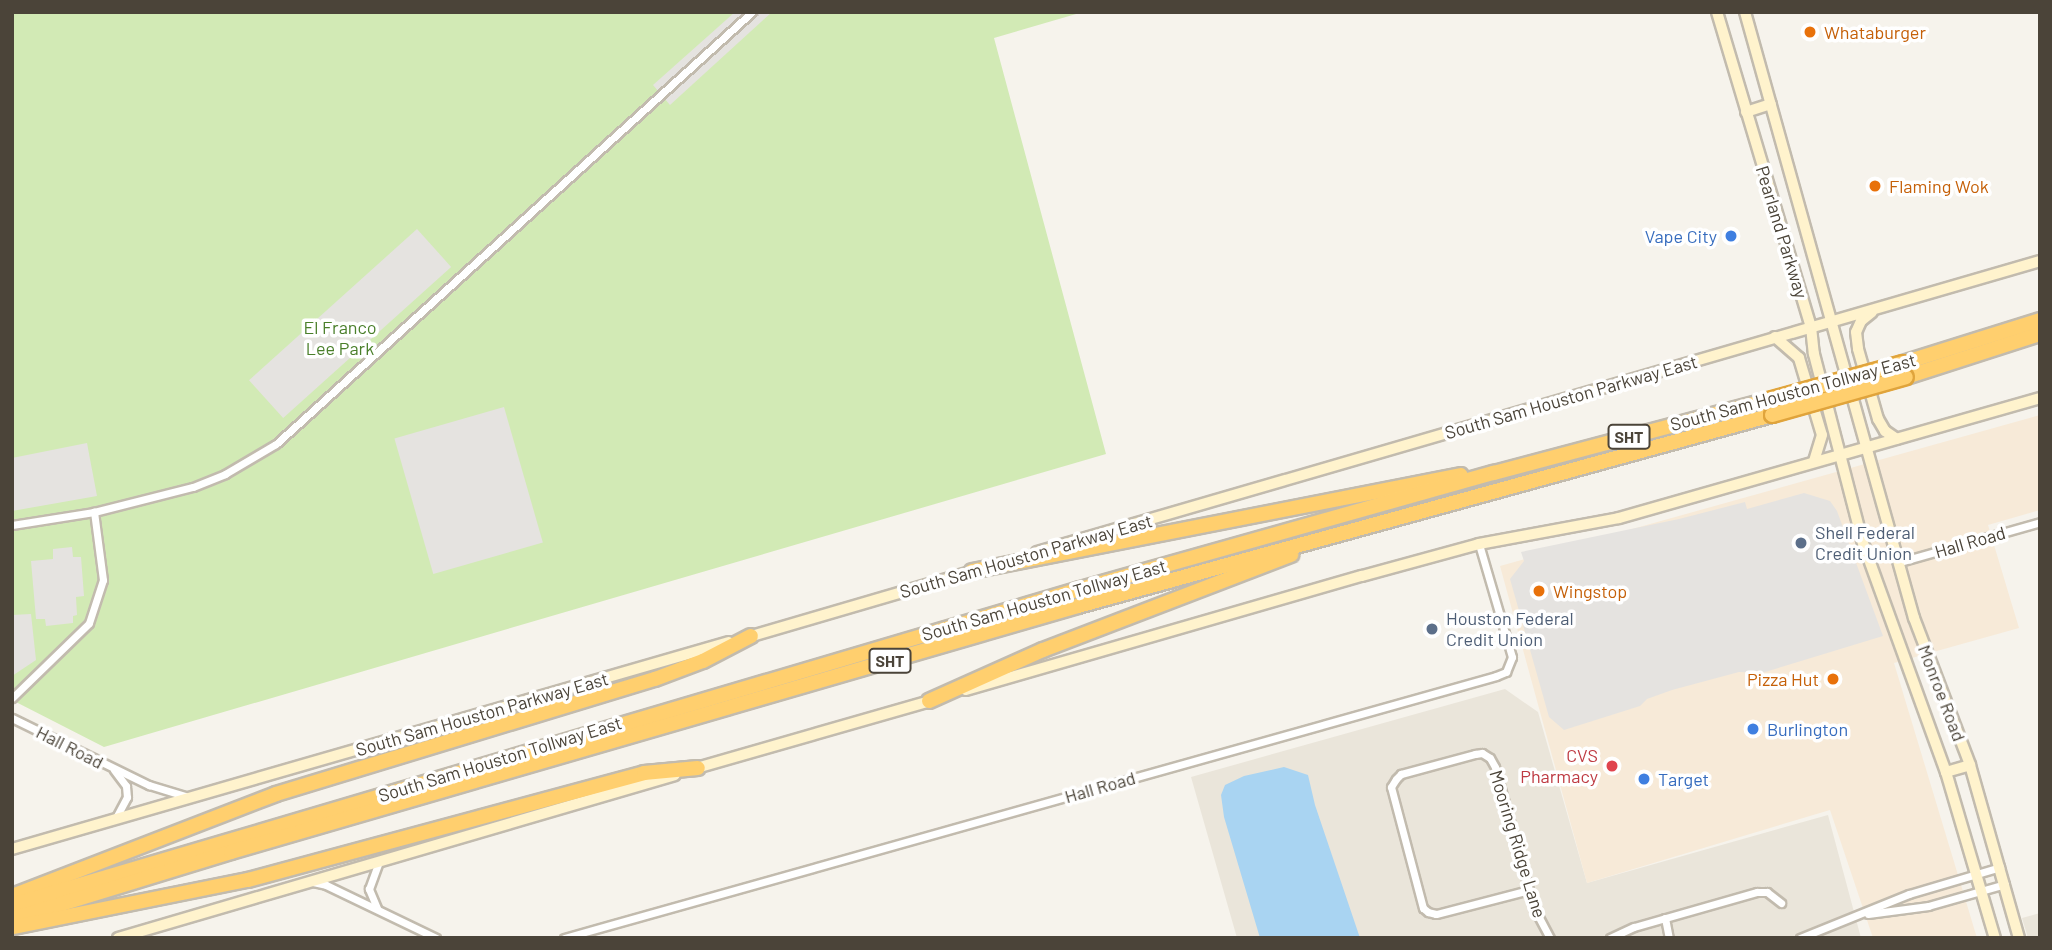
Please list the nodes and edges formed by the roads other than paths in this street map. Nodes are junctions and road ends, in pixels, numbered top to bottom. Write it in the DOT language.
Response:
graph roads {
  1 [pos="752,12"];
  2 [pos="1717,12"];
  3 [pos="1745,12"];
  4 [pos="1771,104"];
  5 [pos="1746,112"];
  6 [pos="2040,261"];
  7 [pos="1874,310"];
  8 [pos="2040,320"];
  9 [pos="1833,321"];
  10 [pos="1811,327"];
  11 [pos="2040,334"];
  12 [pos="1775,337"];
  13 [pos="1905,370"];
  14 [pos="2040,398"];
  15 [pos="1897,439"];
  16 [pos="1866,448"];
  17 [pos="1840,454"];
  18 [pos="1814,462"];
  19 [pos="1494,473"];
  20 [pos="94,512"];
  21 [pos="2040,522"];
  22 [pos="12,525"];
  23 [pos="1355,528"];
  24 [pos="1479,544"];
  25 [pos="1900,562"];
  26 [pos="972,571"];
  27 [pos="1914,618"];
  28 [pos="1893,627"];
  29 [pos="751,636"];
  30 [pos="12,698"];
  31 [pos="929,701"];
  32 [pos="12,718"];
  33 [pos="1970,765"];
  34 [pos="698,768"];
  35 [pos="114,769"];
  36 [pos="1946,772"];
  37 [pos="201,795"];
  38 [pos="114,820"];
  39 [pos="12,849"];
  40 [pos="379,861"];
  41 [pos="2001,866"];
  42 [pos="1975,874"];
  43 [pos="309,881"];
  44 [pos="2005,884"];
  45 [pos="1529,890"];
  46 [pos="1981,891"];
  47 [pos="12,896"];
  48 [pos="1781,903"];
  49 [pos="12,905"];
  50 [pos="377,909"];
  51 [pos="1860,914"];
  52 [pos="1665,918"];
  53 [pos="12,919"];
  54 [pos="12,928"];
  55 [pos="1802,937"];
  56 [pos="118,938"];
  57 [pos="436,938"];
  58 [pos="564,938"];
  59 [pos="1550,938"];
  60 [pos="1610,938"];
  61 [pos="1669,938"];
  62 [pos="1995,938"];
  63 [pos="2019,938"];
  1 -- 20 [label="street"];
  2 -- 5 [label="main road, Pearland Parkway"];
  3 -- 4 [label="main road, Pearland Parkway"];
  4 -- 5 [label="main road"];
  4 -- 9 [label="main road, Pearland Parkway"];
  5 -- 10 [label="main road, Pearland Parkway"];
  6 -- 7 [label="main road, South Sam Houston Parkway East"];
  7 -- 9 [label="main road, South Sam Houston Parkway East"];
  7 -- 15 [label="main road"];
  8 -- 13 [label="highway, South Sam Houston Tollway East / SHT"];
  9 -- 10 [label="main road, South Sam Houston Parkway East"];
  9 -- 16 [label="main road, Pearland Parkway"];
  10 -- 12 [label="main road, South Sam Houston Parkway East"];
  10 -- 17 [label="main road, Pearland Parkway"];
  11 -- 13 [label="highway, South Sam Houston Tollway East / SHT"];
  12 -- 18 [label="main road"];
  12 -- 26 [label="main road, South Sam Houston Parkway East"];
  13 -- 19 [label="highway, South Sam Houston Tollway East / SHT, bridge"];
  13 -- 23 [label="highway, South Sam Houston Tollway East / SHT, bridge"];
  14 -- 15 [label="main road"];
  15 -- 16 [label="main road"];
  16 -- 17 [label="main road"];
  16 -- 25 [label="main road, Monroe Road"];
  17 -- 18 [label="main road"];
  17 -- 28 [label="main road, Monroe Road"];
  18 -- 24 [label="main road"];
  19 -- 26 [label="highway"];
  19 -- 49 [label="highway, South Sam Houston Tollway East / SHT"];
  20 -- 22 [label="street"];
  20 -- 30 [label="street"];
  21 -- 25 [label="street, Hall Road"];
  23 -- 31 [label="highway"];
  23 -- 53 [label="highway, South Sam Houston Tollway East / SHT"];
  24 -- 31 [label="main road"];
  24 -- 58 [label="street, Hall Road"];
  25 -- 27 [label="main road, Monroe Road"];
  26 -- 29 [label="main road, South Sam Houston Parkway East"];
  27 -- 28 [label="main road"];
  27 -- 33 [label="main road, Monroe Road"];
  28 -- 36 [label="main road, Monroe Road"];
  29 -- 37 [label="main road, South Sam Houston Parkway East"];
  29 -- 47 [label="highway"];
  31 -- 34 [label="main road"];
  32 -- 35 [label="street, Hall Road"];
  33 -- 36 [label="main road"];
  33 -- 41 [label="main road, Monroe Road"];
  34 -- 40 [label="main road"];
  34 -- 54 [label="highway"];
  35 -- 37 [label="street"];
  35 -- 38 [label="street, Hall Road"];
  36 -- 42 [label="main road, Monroe Road"];
  37 -- 38 [label="main road, South Sam Houston Parkway East"];
  38 -- 39 [label="main road, South Sam Houston Parkway East"];
  40 -- 43 [label="main road"];
  40 -- 50 [label="street"];
  41 -- 42 [label="street"];
  41 -- 44 [label="main road, Monroe Road"];
  42 -- 46 [label="main road, Monroe Road"];
  42 -- 51 [label="street"];
  43 -- 50 [label="street"];
  43 -- 56 [label="main road"];
  44 -- 46 [label="street"];
  44 -- 63 [label="main road, Monroe Road"];
  45 -- 45 [label="street, Mooring Ridge Lane"];
  45 -- 59 [label="street, Mooring Ridge Lane"];
  46 -- 51 [label="street"];
  46 -- 62 [label="main road, Monroe Road"];
  48 -- 52 [label="street"];
  50 -- 57 [label="street"];
  51 -- 55 [label="street"];
  52 -- 60 [label="street"];
  52 -- 61 [label="street"];
}
